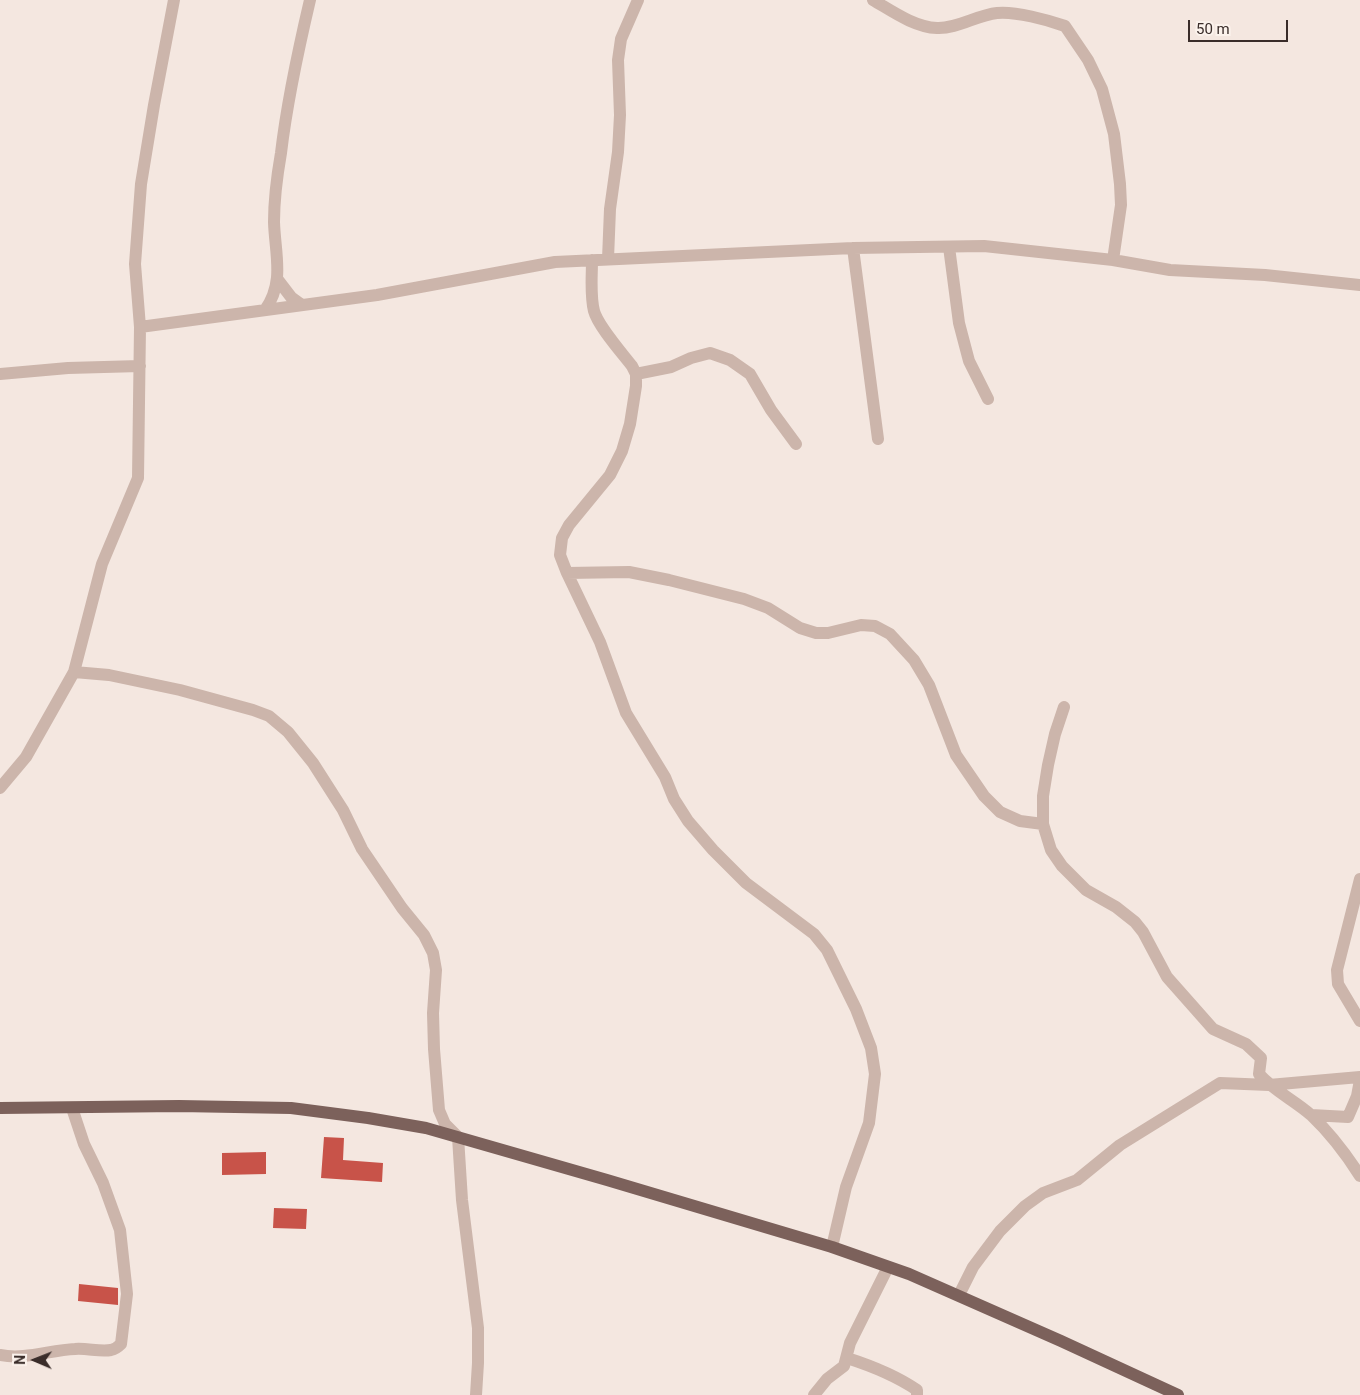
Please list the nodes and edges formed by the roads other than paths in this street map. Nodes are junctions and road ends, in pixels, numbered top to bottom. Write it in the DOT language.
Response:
graph roads {
  1 [pos="174,0"];
  2 [pos="310,0"];
  3 [pos="638,0"];
  4 [pos="873,0"];
  5 [pos="949,247"];
  6 [pos="852,248"];
  7 [pos="608,259"];
  8 [pos="592,260"];
  9 [pos="1113,260"];
  10 [pos="278,280"];
  11 [pos="1360,285"];
  12 [pos="302,305"];
  13 [pos="265,310"];
  14 [pos="140,326"];
  15 [pos="140,366"];
  16 [pos="0,374"];
  17 [pos="636,374"];
  18 [pos="988,399"];
  19 [pos="878,439"];
  20 [pos="796,444"];
  21 [pos="567,574"];
  22 [pos="74,672"];
  23 [pos="1064,707"];
  24 [pos="0,788"];
  25 [pos="1044,824"];
  26 [pos="1360,879"];
  27 [pos="1360,1020"];
  28 [pos="1360,1078"];
  29 [pos="1269,1085"];
  30 [pos="0,1108"];
  31 [pos="72,1108"];
  32 [pos="1311,1115"];
  33 [pos="458,1137"];
  34 [pos="1360,1176"];
  35 [pos="832,1247"];
  36 [pos="888,1267"];
  37 [pos="959,1295"];
  38 [pos="0,1355"];
  39 [pos="847,1358"];
  40 [pos="476,1395"];
  41 [pos="814,1395"];
  42 [pos="917,1395"];
  43 [pos="1178,1395"];
  1 -- 14 [label="street"];
  2 -- 10 [label="street"];
  3 -- 7 [label="street"];
  4 -- 9 [label="street"];
  5 -- 6 [label="street"];
  5 -- 9 [label="street"];
  5 -- 18 [label="street"];
  6 -- 7 [label="street"];
  6 -- 19 [label="street"];
  7 -- 8 [label="street"];
  8 -- 12 [label="street"];
  8 -- 17 [label="street"];
  9 -- 11 [label="street"];
  10 -- 12 [label="street"];
  10 -- 13 [label="street"];
  12 -- 13 [label="street"];
  13 -- 14 [label="street"];
  14 -- 15 [label="street"];
  15 -- 16 [label="street"];
  15 -- 22 [label="street"];
  17 -- 20 [label="street"];
  17 -- 21 [label="street"];
  21 -- 25 [label="street"];
  21 -- 35 [label="street"];
  22 -- 24 [label="street"];
  22 -- 33 [label="street"];
  23 -- 25 [label="street"];
  25 -- 29 [label="street"];
  26 -- 27 [label="street"];
  28 -- 29 [label="street"];
  28 -- 32 [label="street"];
  29 -- 32 [label="street"];
  29 -- 37 [label="street"];
  30 -- 31 [label="main road"];
  31 -- 33 [label="main road"];
  31 -- 38 [label="street"];
  32 -- 34 [label="street"];
  33 -- 35 [label="main road"];
  33 -- 40 [label="street"];
  35 -- 36 [label="main road"];
  36 -- 37 [label="main road"];
  36 -- 39 [label="street"];
  37 -- 43 [label="main road"];
  39 -- 41 [label="street"];
  39 -- 42 [label="street"];
}
